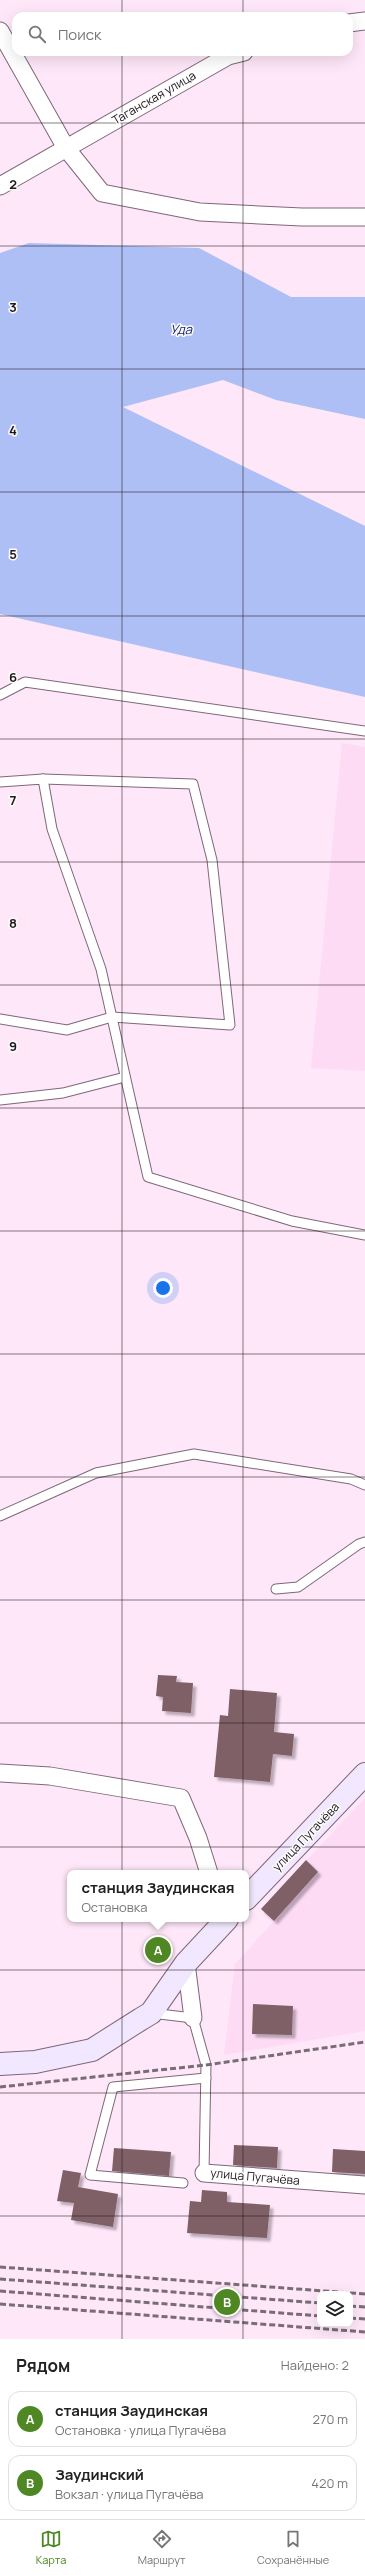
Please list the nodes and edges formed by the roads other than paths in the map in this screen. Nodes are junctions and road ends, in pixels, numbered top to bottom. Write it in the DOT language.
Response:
graph roads {
  1 [pos="365,21"];
  2 [pos="353,23"];
  3 [pos="0,31"];
  4 [pos="12,52"];
  5 [pos="14,56"];
  6 [pos="228,56"];
  7 [pos="66,148"];
  8 [pos="0,186"];
  9 [pos="365,217"];
  10 [pos="0,695"];
  11 [pos="365,731"];
  12 [pos="43,779"];
  13 [pos="0,782"];
  14 [pos="112,1017"];
  15 [pos="0,1019"];
  16 [pos="125,1077"];
  17 [pos="0,1100"];
  18 [pos="365,1235"];
  19 [pos="365,1485"];
  20 [pos="0,1516"];
  21 [pos="365,1542"];
  22 [pos="276,1590"];
  23 [pos="0,1774"];
  24 [pos="365,1774"];
  25 [pos="208,1870"];
  26 [pos="249,1896"];
  27 [pos="222,1922"];
  28 [pos="186,1963"];
  29 [pos="151,2013"];
  30 [pos="193,2018"];
  31 [pos="0,2064"];
  32 [pos="206,2078"];
  33 [pos="204,2173"];
  34 [pos="183,2183"];
  35 [pos="365,2186"];
  1 -- 2 [label="street"];
  3 -- 4 [label="street"];
  5 -- 7 [label="street"];
  6 -- 7 [label="street, Таганская улица"];
  7 -- 8 [label="street, Таганская улица"];
  7 -- 9 [label="street"];
  10 -- 11 [label="lane"];
  12 -- 13 [label="lane"];
  12 -- 14 [label="lane"];
  12 -- 14 [label="lane"];
  14 -- 15 [label="lane"];
  14 -- 16 [label="lane"];
  16 -- 17 [label="lane"];
  16 -- 18 [label="lane"];
  19 -- 20 [label="lane"];
  21 -- 22 [label="lane"];
  23 -- 25 [label="street"];
  24 -- 26 [label="street, улица Пугачёва"];
  27 -- 28 [label="street"];
  28 -- 29 [label="street"];
  28 -- 30 [label="street, улица Пугачёва"];
  29 -- 30 [label="lane"];
  29 -- 31 [label="street"];
  30 -- 32 [label="lane, улица Пугачёва"];
  32 -- 33 [label="lane, улица Пугачёва"];
  32 -- 34 [label="lane"];
  33 -- 35 [label="street, улица Пугачёва"];
}
